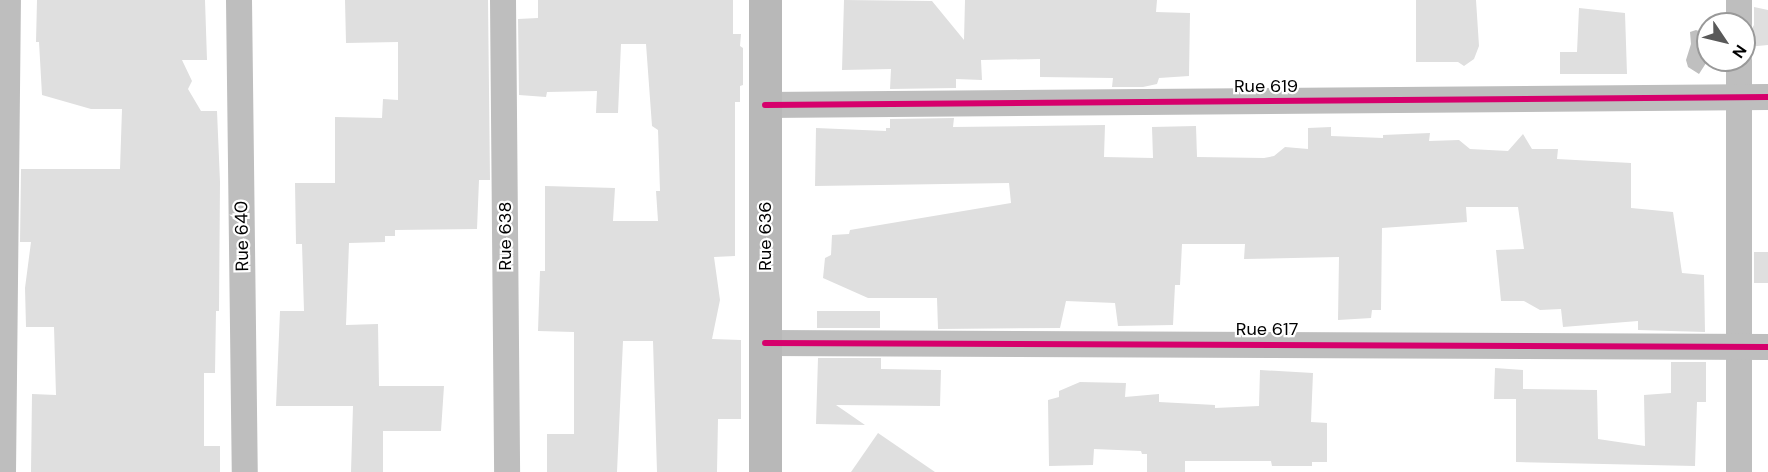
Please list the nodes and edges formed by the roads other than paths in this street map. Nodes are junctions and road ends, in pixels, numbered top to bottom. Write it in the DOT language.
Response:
graph roads {
  1 [pos="8,0"];
  2 [pos="239,0"];
  3 [pos="503,0"];
  4 [pos="765,0"];
  5 [pos="1739,72"];
  6 [pos="1739,97"];
  7 [pos="1768,97"];
  8 [pos="765,105"];
  9 [pos="765,343"];
  10 [pos="1739,346"];
  11 [pos="1768,347"];
  12 [pos="3,472"];
  13 [pos="245,472"];
  14 [pos="507,472"];
  15 [pos="765,472"];
  16 [pos="1739,472"];
  1 -- 12 [label="street"];
  2 -- 13 [label="street, Rue 640"];
  3 -- 14 [label="street, Rue 638"];
  4 -- 8 [label="street, Rue 636"];
  5 -- 6 [label="street"];
  6 -- 7 [label="street, Rue 619"];
  6 -- 8 [label="street, Rue 619"];
  6 -- 10 [label="street"];
  8 -- 9 [label="street, Rue 636"];
  9 -- 10 [label="street, Rue 617"];
  9 -- 15 [label="street, Rue 636"];
  10 -- 11 [label="street, Rue 617"];
  10 -- 16 [label="street"];
}
